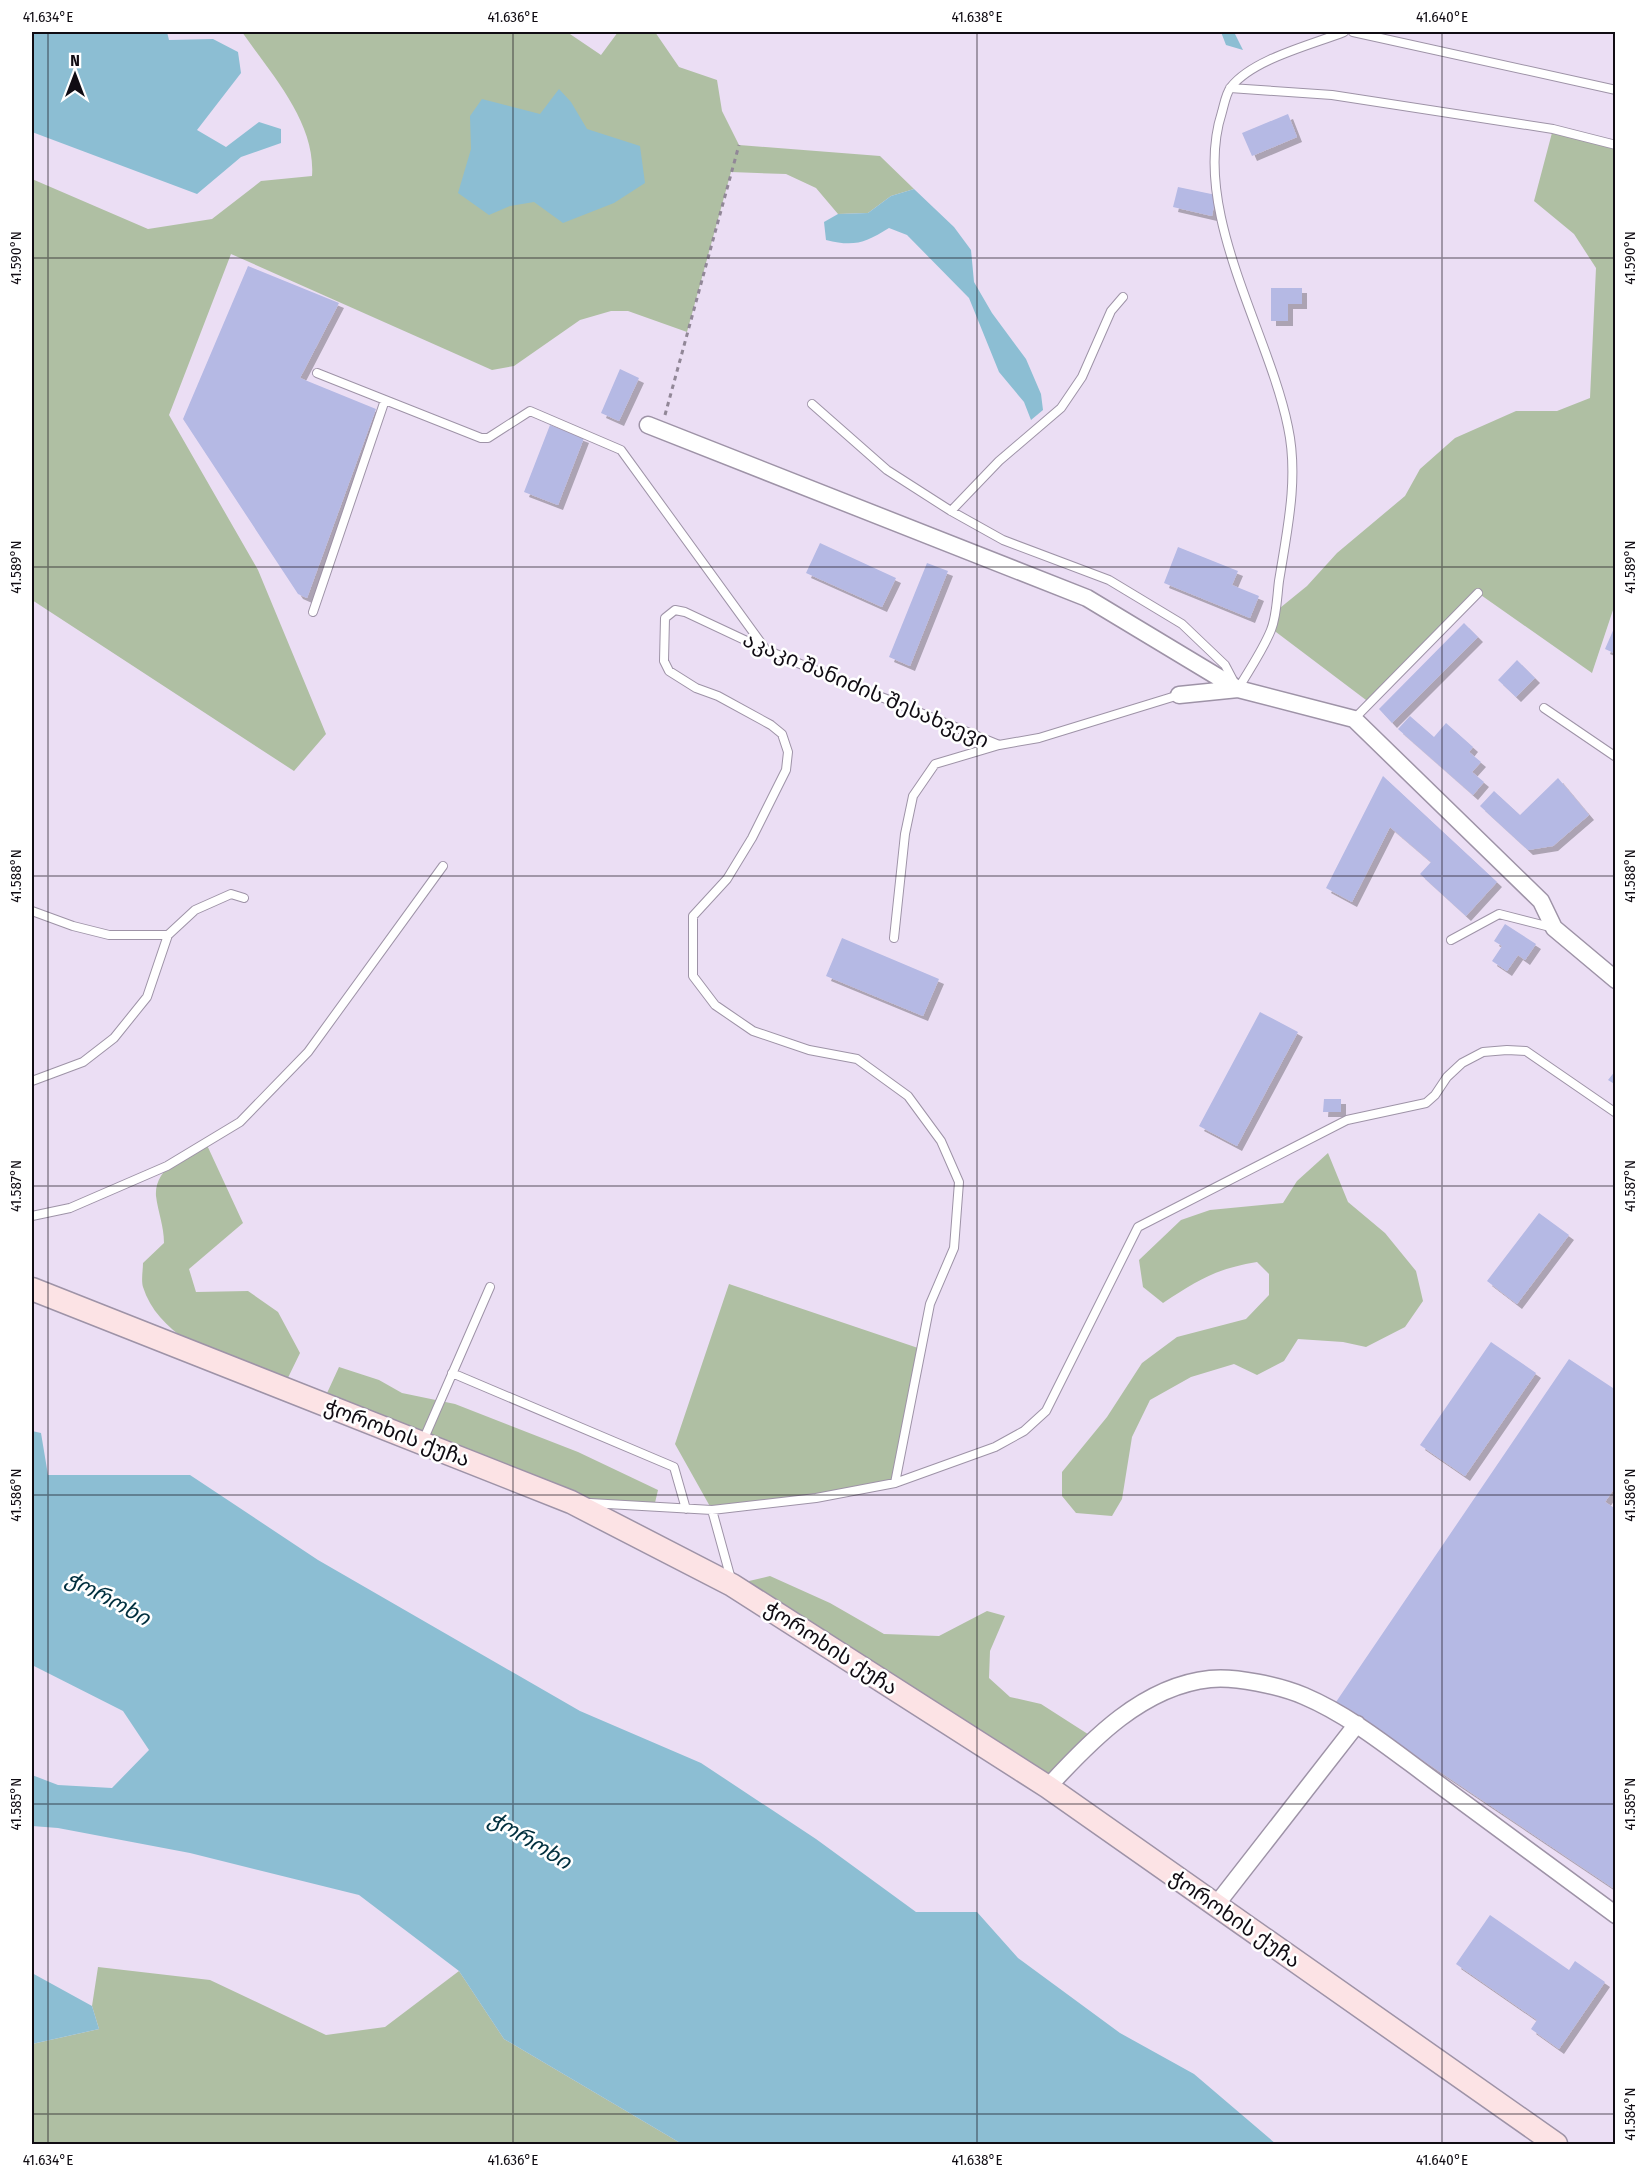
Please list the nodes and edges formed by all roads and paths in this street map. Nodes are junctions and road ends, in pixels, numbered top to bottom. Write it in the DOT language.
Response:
graph roads {
  1 [pos="1344,32"];
  2 [pos="1353,32"];
  3 [pos="1230,88"];
  4 [pos="1616,90"];
  5 [pos="739,145"];
  6 [pos="1616,145"];
  7 [pos="1123,297"];
  8 [pos="316,373"];
  9 [pos="386,400"];
  10 [pos="812,404"];
  11 [pos="654,428"];
  12 [pos="951,512"];
  13 [pos="1478,593"];
  14 [pos="313,612"];
  15 [pos="766,650"];
  16 [pos="1238,689"];
  17 [pos="1179,695"];
  18 [pos="1544,708"];
  19 [pos="1354,719"];
  20 [pos="999,745"];
  21 [pos="1616,757"];
  22 [pos="443,866"];
  23 [pos="244,898"];
  24 [pos="32,911"];
  25 [pos="1554,928"];
  26 [pos="168,934"];
  27 [pos="894,938"];
  28 [pos="1451,940"];
  29 [pos="1616,980"];
  30 [pos="32,1081"];
  31 [pos="1616,1113"];
  32 [pos="32,1216"];
  33 [pos="489,1287"];
  34 [pos="32,1289"];
  35 [pos="452,1373"];
  36 [pos="422,1443"];
  37 [pos="895,1483"];
  38 [pos="571,1502"];
  39 [pos="686,1509"];
  40 [pos="712,1510"];
  41 [pos="732,1585"];
  42 [pos="1357,1724"];
  43 [pos="1048,1787"];
  44 [pos="1216,1905"];
  45 [pos="1616,1915"];
  46 [pos="1556,2145"];
  1 -- 3 [label="lane"];
  2 -- 4 [label="lane"];
  3 -- 6 [label="lane"];
  3 -- 16 [label="lane"];
  5 -- 11 [label="path"];
  7 -- 12 [label="lane"];
  8 -- 9 [label="lane"];
  9 -- 14 [label="lane"];
  9 -- 15 [label="lane"];
  10 -- 12 [label="lane"];
  11 -- 16 [label="street"];
  12 -- 16 [label="lane"];
  13 -- 19 [label="lane"];
  15 -- 20 [label="lane, აკაკი შანიძის შესახვევი"];
  15 -- 37 [label="lane, აკაკი შანიძის შესახვევი"];
  16 -- 17 [label="street, აკაკი შანიძის შესახვევი"];
  16 -- 19 [label="street, აკაკი შანიძის შესახვევი"];
  17 -- 20 [label="lane, აკაკი შანიძის შესახვევი"];
  18 -- 21 [label="lane"];
  19 -- 25 [label="street, აკაკი შანიძის შესახვევი"];
  20 -- 27 [label="lane"];
  22 -- 32 [label="lane"];
  23 -- 26 [label="lane"];
  24 -- 26 [label="lane"];
  25 -- 28 [label="lane"];
  25 -- 29 [label="street, აკაკი შანიძის შესახვევი"];
  26 -- 30 [label="lane"];
  31 -- 37 [label="lane"];
  33 -- 35 [label="lane"];
  34 -- 36 [label="street, ჭოროხის ქუჩა"];
  35 -- 36 [label="lane"];
  35 -- 39 [label="lane"];
  36 -- 38 [label="street, ჭოროხის ქუჩა"];
  37 -- 40 [label="lane"];
  38 -- 39 [label="lane"];
  38 -- 41 [label="street, ჭოროხის ქუჩა"];
  39 -- 40 [label="lane"];
  40 -- 41 [label="lane"];
  41 -- 43 [label="street, ჭოროხის ქუჩა"];
  42 -- 43 [label="street"];
  42 -- 44 [label="street"];
  42 -- 45 [label="street"];
  43 -- 44 [label="street, ჭოროხის ქუჩა"];
  44 -- 46 [label="street, ჭოროხის ქუჩა"];
}
